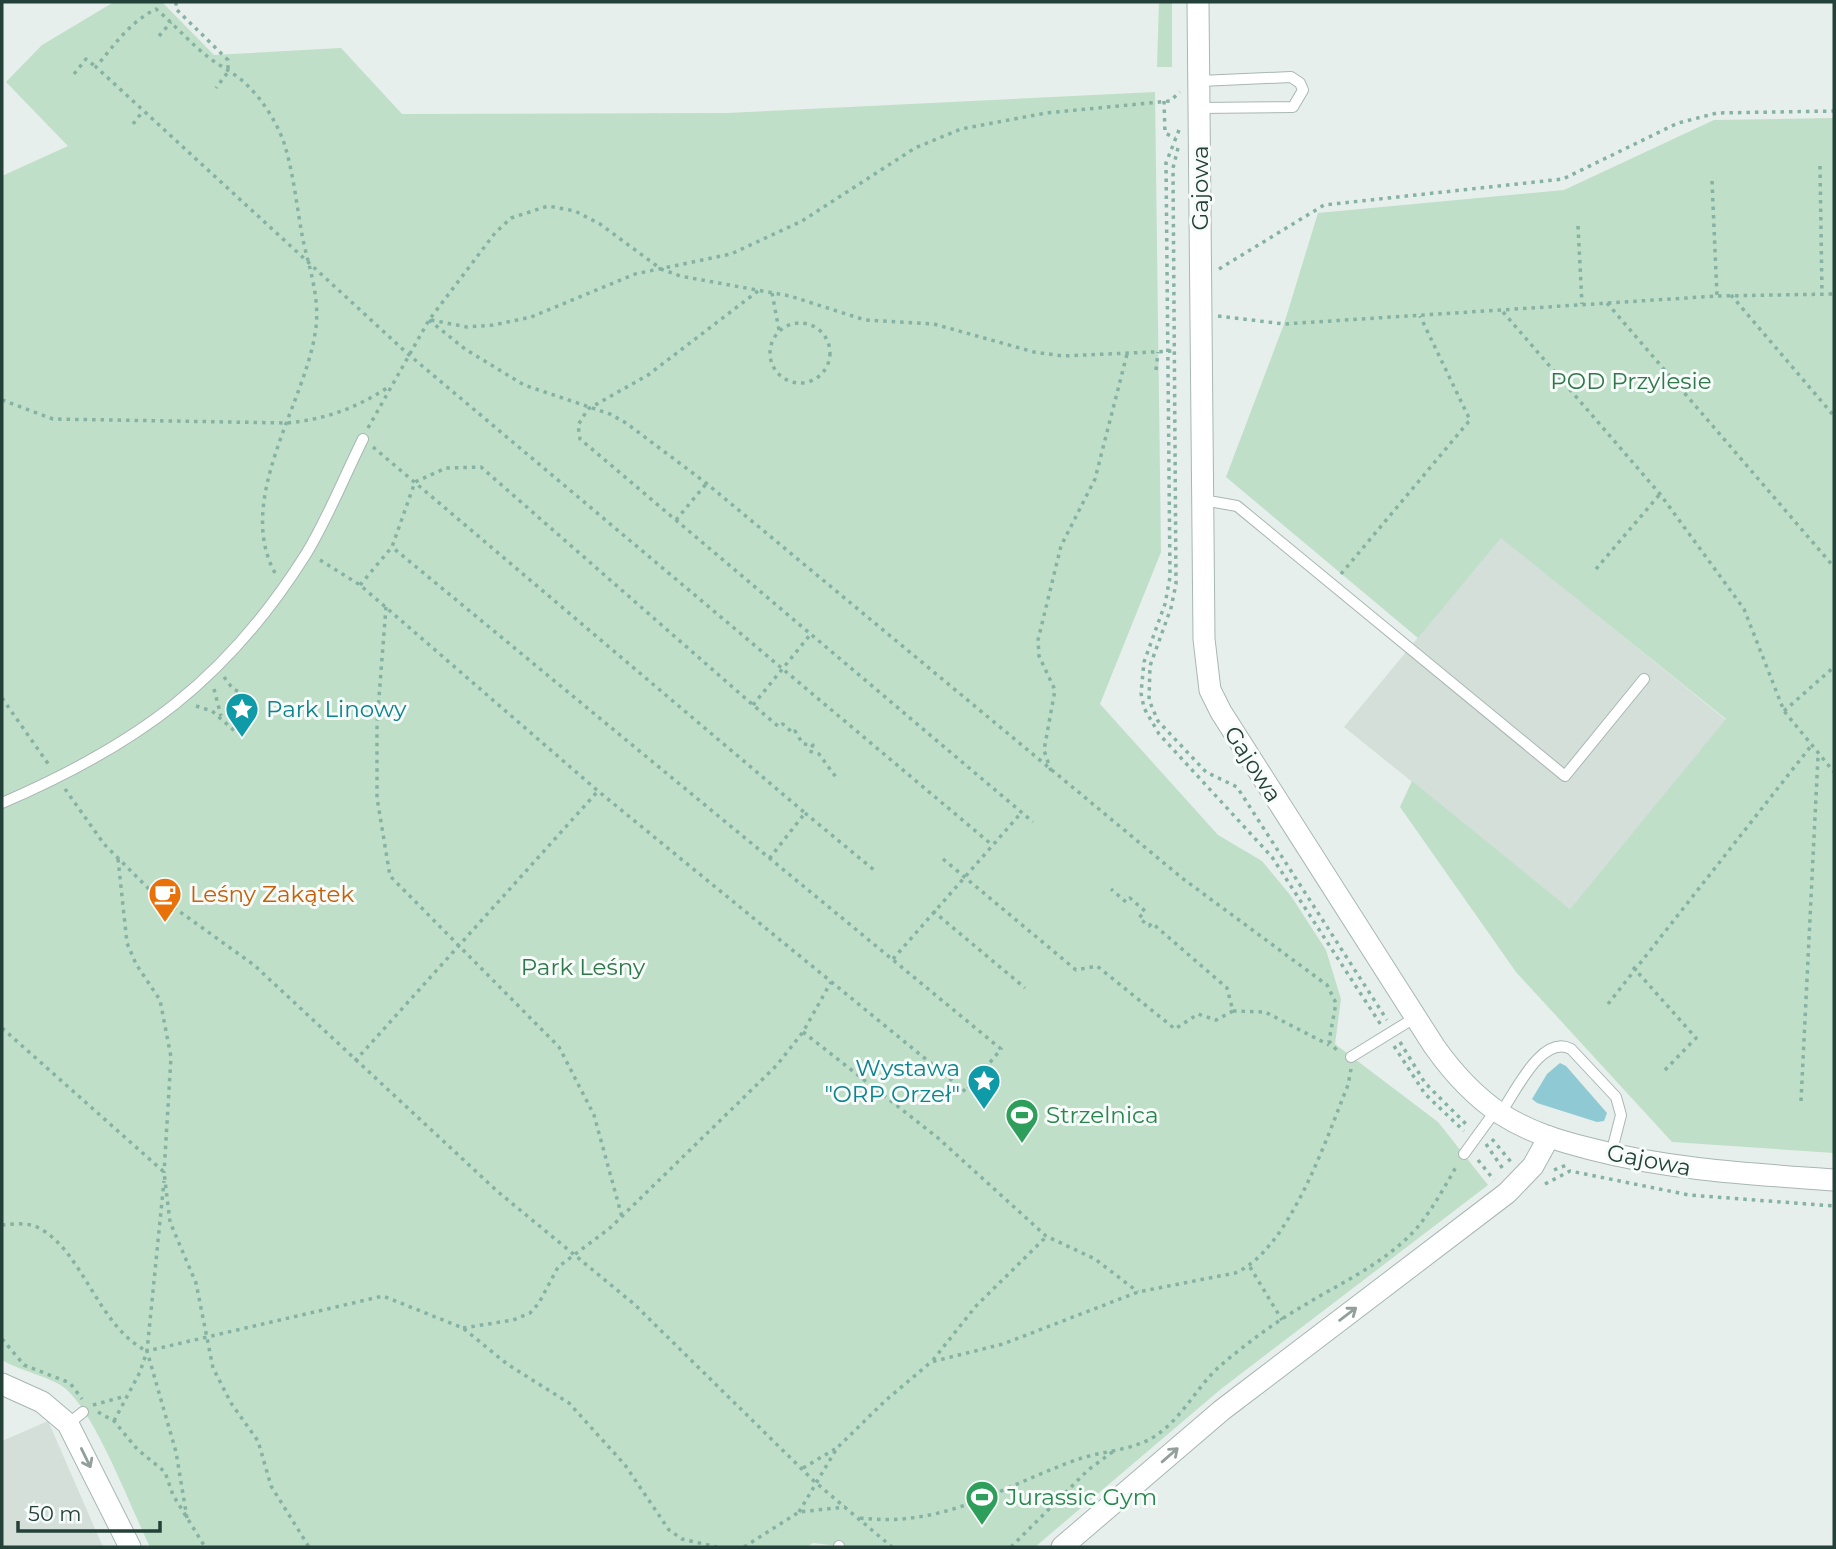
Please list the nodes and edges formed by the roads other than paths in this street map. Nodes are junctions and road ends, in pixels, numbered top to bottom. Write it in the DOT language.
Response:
graph roads {
  1 [pos="1198,2"];
  2 [pos="1193,83"];
  3 [pos="1199,108"];
  4 [pos="363,439"];
  5 [pos="1203,500"];
  6 [pos="1644,679"];
  7 [pos="2,803"];
  8 [pos="1416,1017"];
  9 [pos="1351,1057"];
  10 [pos="1498,1112"];
  11 [pos="1549,1137"];
  12 [pos="1466,1151"];
  13 [pos="1611,1154"];
  14 [pos="1834,1181"];
  15 [pos="2,1384"];
  16 [pos="130,1547"];
  17 [pos="1062,1547"];
  1 -- 2 [label="street, Gajowa"];
  2 -- 3 [label="street, Gajowa"];
  2 -- 3 [label="lane"];
  3 -- 5 [label="street, Gajowa"];
  4 -- 7 [label="lane"];
  5 -- 6 [label="lane"];
  5 -- 8 [label="street, Gajowa"];
  8 -- 9 [label="lane"];
  8 -- 10 [label="street, Gajowa"];
  10 -- 11 [label="street, Gajowa"];
  10 -- 12 [label="lane"];
  10 -- 13 [label="lane"];
  11 -- 13 [label="street, Gajowa"];
  17 -- 11 [label="street, one-way"];
  13 -- 14 [label="street, Gajowa"];
  15 -- 16 [label="street, one-way"];
}
